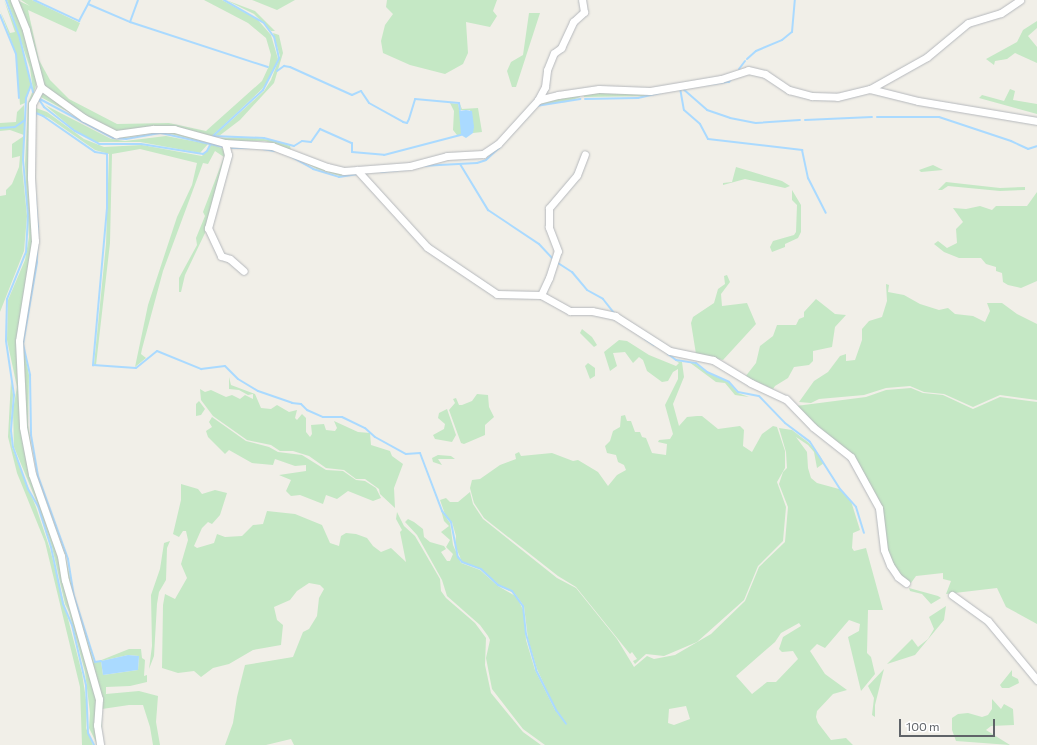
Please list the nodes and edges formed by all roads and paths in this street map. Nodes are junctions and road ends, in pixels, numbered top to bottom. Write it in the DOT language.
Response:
graph roads {
  1 [pos="14,0"];
  2 [pos="582,0"];
  3 [pos="1020,0"];
  4 [pos="41,87"];
  5 [pos="870,89"];
  6 [pos="538,100"];
  7 [pos="1037,121"];
  8 [pos="225,143"];
  9 [pos="585,154"];
  10 [pos="357,170"];
  11 [pos="244,272"];
  12 [pos="541,295"];
  13 [pos="906,582"];
  14 [pos="952,595"];
  15 [pos="1037,680"];
  16 [pos="100,745"];
  1 -- 4 [label="street"];
  2 -- 6 [label="street"];
  3 -- 5 [label="street"];
  4 -- 8 [label="street"];
  4 -- 16 [label="street"];
  5 -- 6 [label="street"];
  5 -- 7 [label="street"];
  6 -- 10 [label="street"];
  8 -- 10 [label="street"];
  8 -- 11 [label="street"];
  9 -- 12 [label="street"];
  10 -- 12 [label="street"];
  12 -- 13 [label="street"];
  14 -- 15 [label="street"];
}
